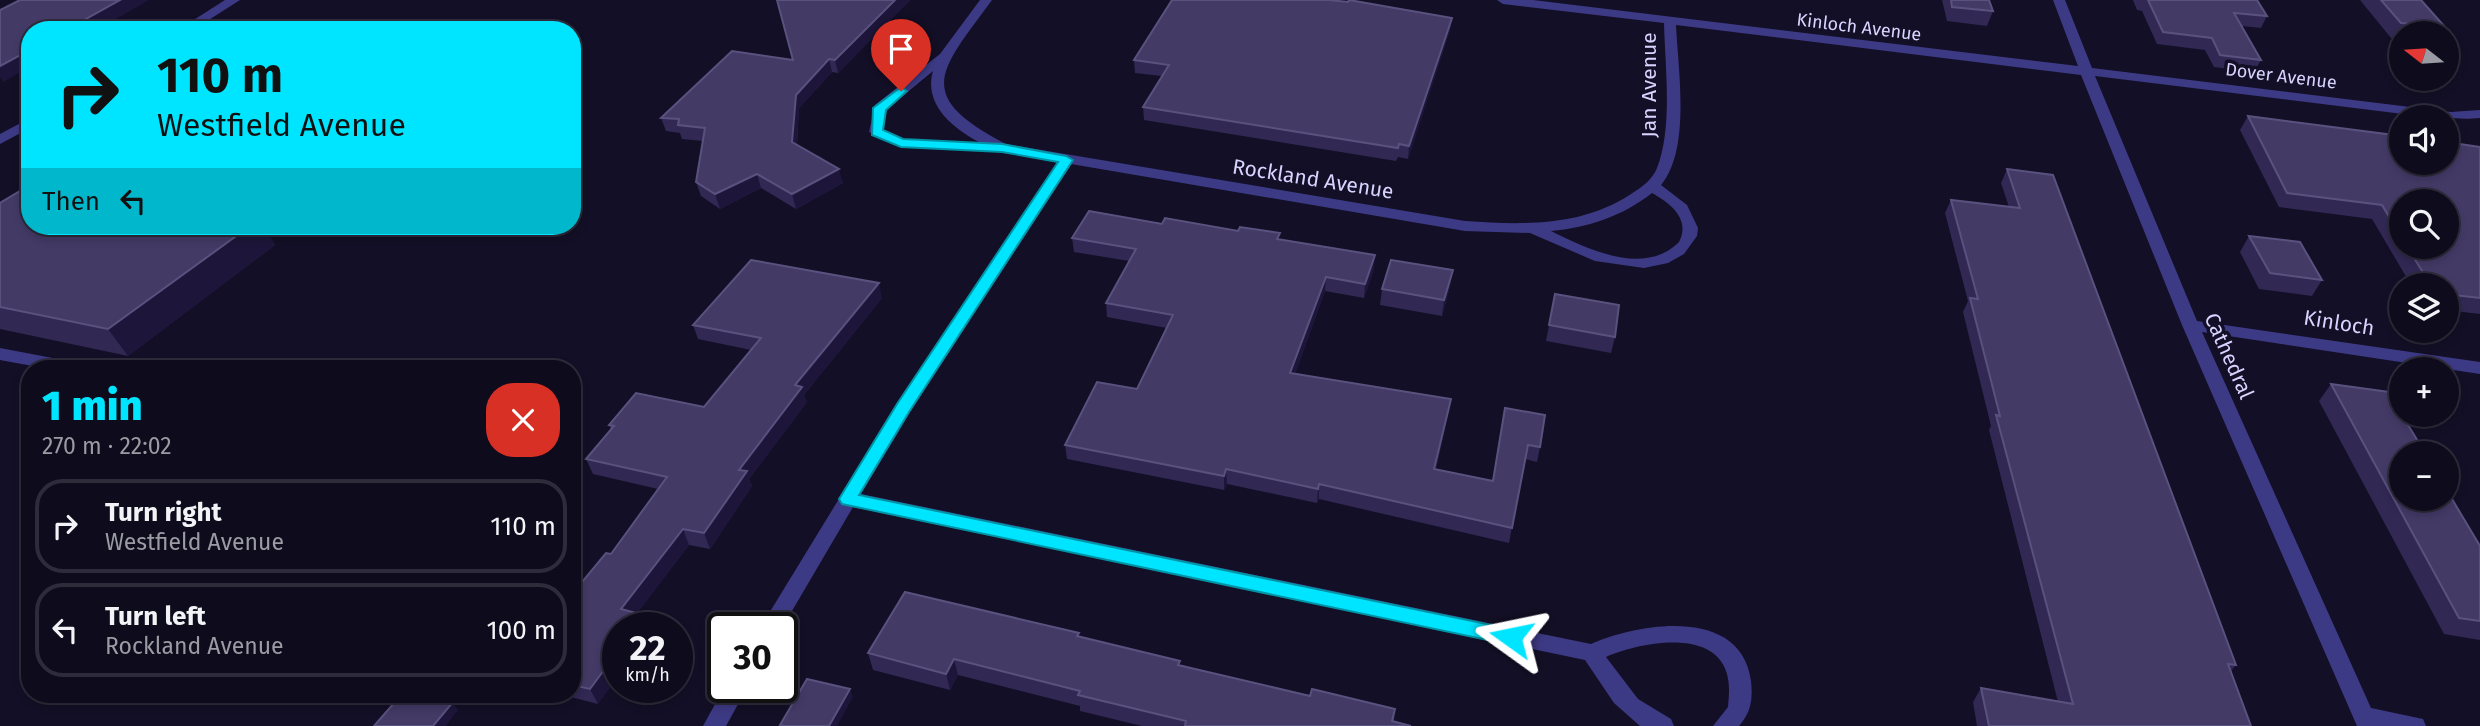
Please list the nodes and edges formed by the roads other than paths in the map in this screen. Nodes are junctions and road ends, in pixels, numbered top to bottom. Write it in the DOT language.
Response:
graph roads {
  1 [pos="234,0"];
  2 [pos="986,0"];
  3 [pos="1503,0"];
  4 [pos="2059,0"];
  5 [pos="199,21"];
  6 [pos="1670,21"];
  7 [pos="944,55"];
  8 [pos="2086,73"];
  9 [pos="2477,116"];
  10 [pos="7,130"];
  11 [pos="0,140"];
  12 [pos="1002,148"];
  13 [pos="1066,160"];
  14 [pos="1652,186"];
  15 [pos="1617,209"];
  16 [pos="1532,228"];
  17 [pos="2190,325"];
  18 [pos="0,354"];
  19 [pos="32,360"];
  20 [pos="2480,368"];
  21 [pos="848,499"];
  22 [pos="781,612"];
  23 [pos="1592,653"];
  24 [pos="727,703"];
  25 [pos="2366,721"];
  26 [pos="713,726"];
  27 [pos="1663,726"];
  28 [pos="1724,726"];
  29 [pos="2415,726"];
  1 -- 5 [label="street"];
  2 -- 7 [label="street"];
  3 -- 6 [label="street, Kinloch Avenue"];
  4 -- 8 [label="street, Cathedral"];
  6 -- 8 [label="street, Kinloch Avenue"];
  6 -- 14 [label="street, Jan Avenue"];
  7 -- 12 [label="street, Rockland Avenue"];
  7 -- 12 [label="street, Rockland Avenue"];
  8 -- 9 [label="street, Dover Avenue"];
  8 -- 17 [label="street, Cathedral"];
  10 -- 11 [label="street"];
  12 -- 13 [label="street, Rockland Avenue"];
  13 -- 16 [label="street, Rockland Avenue"];
  13 -- 21 [label="street"];
  14 -- 15 [label="street, Jan Avenue"];
  14 -- 16 [label="street"];
  15 -- 16 [label="street, Rockland Avenue"];
  17 -- 20 [label="street, Kinloch"];
  17 -- 25 [label="street, Cathedral"];
  18 -- 19 [label="street"];
  21 -- 22 [label="street"];
  21 -- 23 [label="street"];
  23 -- 27 [label="street"];
  23 -- 28 [label="street"];
  24 -- 26 [label="street"];
  25 -- 29 [label="street"];
}
